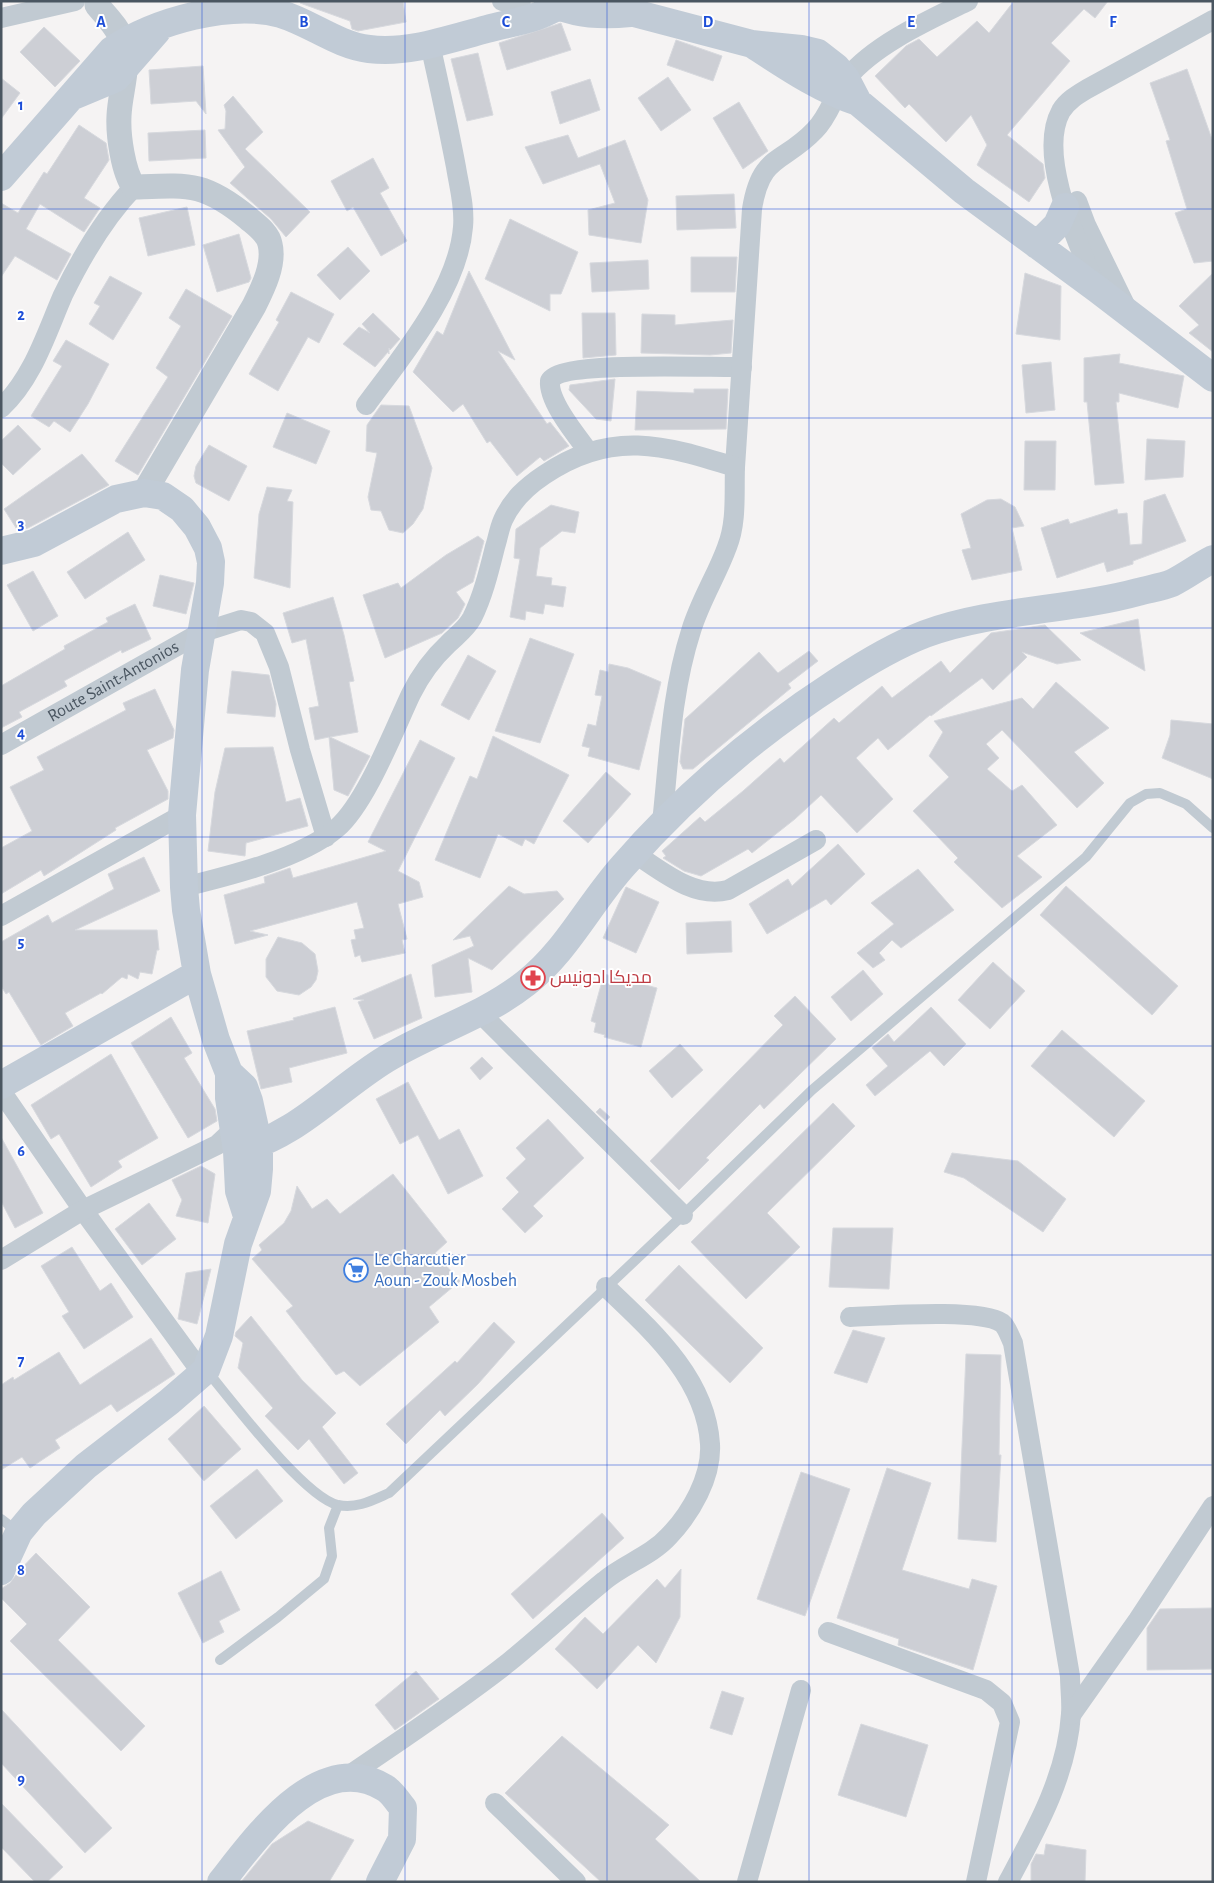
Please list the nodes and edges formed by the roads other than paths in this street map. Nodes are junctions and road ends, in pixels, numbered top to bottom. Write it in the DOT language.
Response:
graph roads {
  1 [pos="606,1"];
  2 [pos="89,2"];
  3 [pos="557,3"];
  4 [pos="960,3"];
  5 [pos="512,8"];
  6 [pos="634,13"];
  7 [pos="1,18"];
  8 [pos="1213,20"];
  9 [pos="430,44"];
  10 [pos="752,44"];
  11 [pos="880,50"];
  12 [pos="827,59"];
  13 [pos="114,64"];
  14 [pos="809,79"];
  15 [pos="1087,89"];
  16 [pos="847,92"];
  17 [pos="1,177"];
  18 [pos="134,188"];
  19 [pos="1065,207"];
  20 [pos="1037,245"];
  21 [pos="1097,288"];
  22 [pos="1129,312"];
  23 [pos="742,367"];
  24 [pos="1213,378"];
  25 [pos="366,405"];
  26 [pos="1,408"];
  27 [pos="588,451"];
  28 [pos="735,467"];
  29 [pos="144,493"];
  30 [pos="1,551"];
  31 [pos="1213,559"];
  32 [pos="200,634"];
  33 [pos="1,745"];
  34 [pos="182,815"];
  35 [pos="662,823"];
  36 [pos="1213,828"];
  37 [pos="326,837"];
  38 [pos="816,840"];
  39 [pos="634,853"];
  40 [pos="184,887"];
  41 [pos="1,916"];
  42 [pos="198,974"];
  43 [pos="480,1013"];
  44 [pos="1,1085"];
  45 [pos="1,1091"];
  46 [pos="240,1139"];
  47 [pos="83,1210"];
  48 [pos="683,1215"];
  49 [pos="1,1260"];
  50 [pos="606,1287"];
  51 [pos="850,1317"];
  52 [pos="204,1372"];
  53 [pos="338,1505"];
  54 [pos="1213,1506"];
  55 [pos="9,1533"];
  56 [pos="1,1571"];
  57 [pos="828,1632"];
  58 [pos="220,1660"];
  59 [pos="801,1690"];
  60 [pos="1071,1715"];
  61 [pos="348,1776"];
  62 [pos="495,1803"];
  63 [pos="388,1878"];
  64 [pos="221,1882"];
  65 [pos="576,1882"];
  66 [pos="747,1882"];
  67 [pos="976,1882"];
  68 [pos="1008,1882"];
  1 -- 6 [label="main road"];
  2 -- 7 [label="street"];
  2 -- 13 [label="street"];
  3 -- 5 [label="main road"];
  3 -- 6 [label="main road"];
  4 -- 11 [label="street"];
  5 -- 9 [label="main road"];
  6 -- 10 [label="main road"];
  8 -- 15 [label="street"];
  9 -- 13 [label="main road"];
  9 -- 25 [label="street"];
  10 -- 12 [label="main road"];
  10 -- 14 [label="main road"];
  11 -- 12 [label="street"];
  11 -- 16 [label="street"];
  12 -- 14 [label="street"];
  12 -- 16 [label="main road"];
  13 -- 17 [label="main road"];
  13 -- 18 [label="street"];
  14 -- 16 [label="main road"];
  15 -- 19 [label="street"];
  15 -- 22 [label="street"];
  16 -- 20 [label="main road"];
  16 -- 23 [label="street"];
  18 -- 26 [label="street"];
  18 -- 29 [label="street"];
  19 -- 20 [label="main road"];
  19 -- 21 [label="street"];
  20 -- 21 [label="main road"];
  21 -- 22 [label="main road"];
  22 -- 24 [label="main road"];
  23 -- 27 [label="street"];
  23 -- 28 [label="street"];
  27 -- 28 [label="street"];
  27 -- 37 [label="street"];
  28 -- 35 [label="street"];
  29 -- 30 [label="main road"];
  29 -- 32 [label="main road"];
  31 -- 35 [label="main road"];
  32 -- 33 [label="street, Route Saint-Antonios"];
  32 -- 34 [label="main road"];
  32 -- 37 [label="street, Route Saint-Antonios"];
  34 -- 40 [label="main road"];
  34 -- 41 [label="street"];
  35 -- 39 [label="main road"];
  36 -- 48 [label="lane"];
  37 -- 40 [label="street"];
  38 -- 39 [label="street"];
  39 -- 43 [label="main road"];
  40 -- 42 [label="main road"];
  42 -- 44 [label="main road"];
  42 -- 46 [label="main road"];
  43 -- 46 [label="main road"];
  43 -- 48 [label="street"];
  45 -- 47 [label="street"];
  46 -- 47 [label="street"];
  46 -- 52 [label="main road"];
  47 -- 49 [label="street"];
  47 -- 52 [label="street"];
  48 -- 50 [label="lane"];
  50 -- 53 [label="lane"];
  50 -- 61 [label="street"];
  51 -- 60 [label="street"];
  52 -- 53 [label="lane"];
  52 -- 55 [label="main road"];
  53 -- 58 [label="lane"];
  54 -- 60 [label="street"];
  55 -- 56 [label="main road"];
  57 -- 67 [label="street"];
  59 -- 66 [label="street"];
  60 -- 68 [label="street"];
  61 -- 63 [label="main road"];
  61 -- 64 [label="main road"];
  62 -- 65 [label="street"];
}
